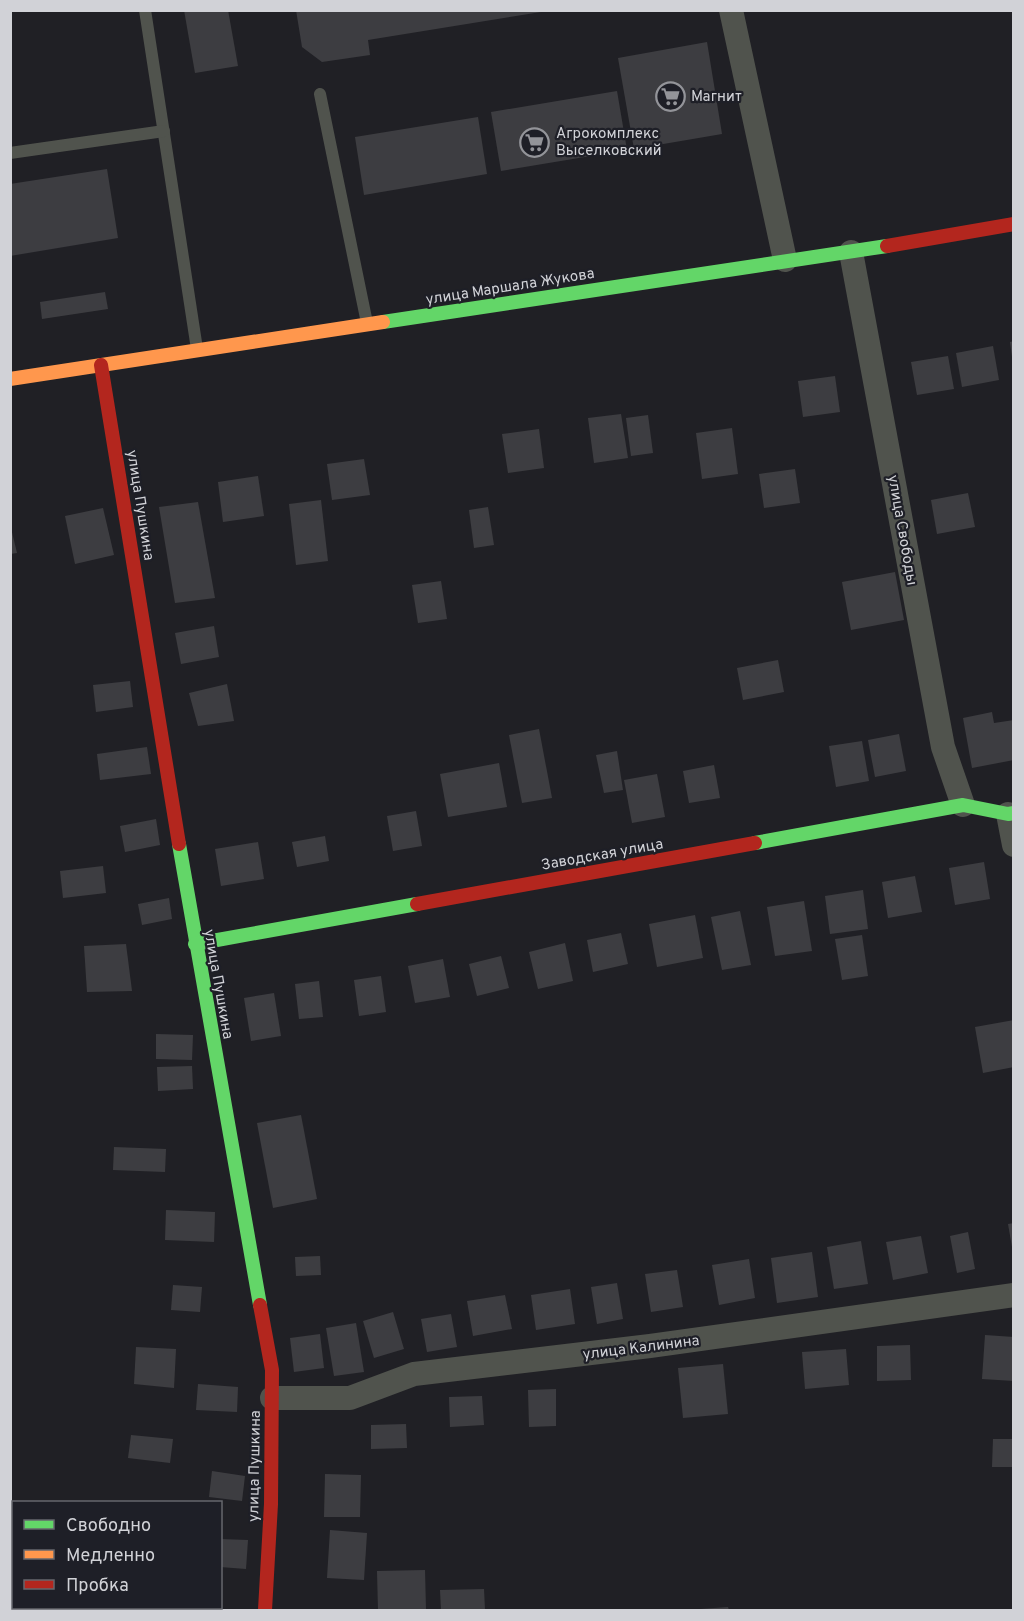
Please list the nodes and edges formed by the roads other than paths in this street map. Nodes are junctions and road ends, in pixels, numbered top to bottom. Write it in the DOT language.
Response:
graph roads {
  1 [pos="145,10"];
  2 [pos="731,10"];
  3 [pos="320,94"];
  4 [pos="164,131"];
  5 [pos="10,153"];
  6 [pos="1014,224"];
  7 [pos="851,252"];
  8 [pos="785,260"];
  9 [pos="367,324"];
  10 [pos="197,351"];
  11 [pos="102,365"];
  12 [pos="10,379"];
  13 [pos="963,805"];
  14 [pos="1011,814"];
  15 [pos="1014,845"];
  16 [pos="195,944"];
  17 [pos="1014,1295"];
  18 [pos="272,1398"];
  19 [pos="265,1611"];
  1 -- 4 [label="lane"];
  2 -- 8 [label="street"];
  3 -- 9 [label="lane"];
  4 -- 5 [label="lane"];
  4 -- 10 [label="lane"];
  6 -- 7 [label="street, улица Маршала Жукова"];
  7 -- 8 [label="street, улица Маршала Жукова"];
  7 -- 13 [label="street, улица Свободы"];
  8 -- 9 [label="street, улица Маршала Жукова"];
  9 -- 10 [label="street, улица Маршала Жукова"];
  10 -- 11 [label="street, улица Маршала Жукова"];
  11 -- 12 [label="street, улица Маршала Жукова"];
  11 -- 16 [label="street, улица Пушкина"];
  13 -- 14 [label="street, Заводская улица"];
  13 -- 16 [label="street, Заводская улица"];
  14 -- 15 [label="street"];
  16 -- 18 [label="street, улица Пушкина"];
  17 -- 18 [label="street, улица Калинина"];
  18 -- 19 [label="street, улица Пушкина"];
}
